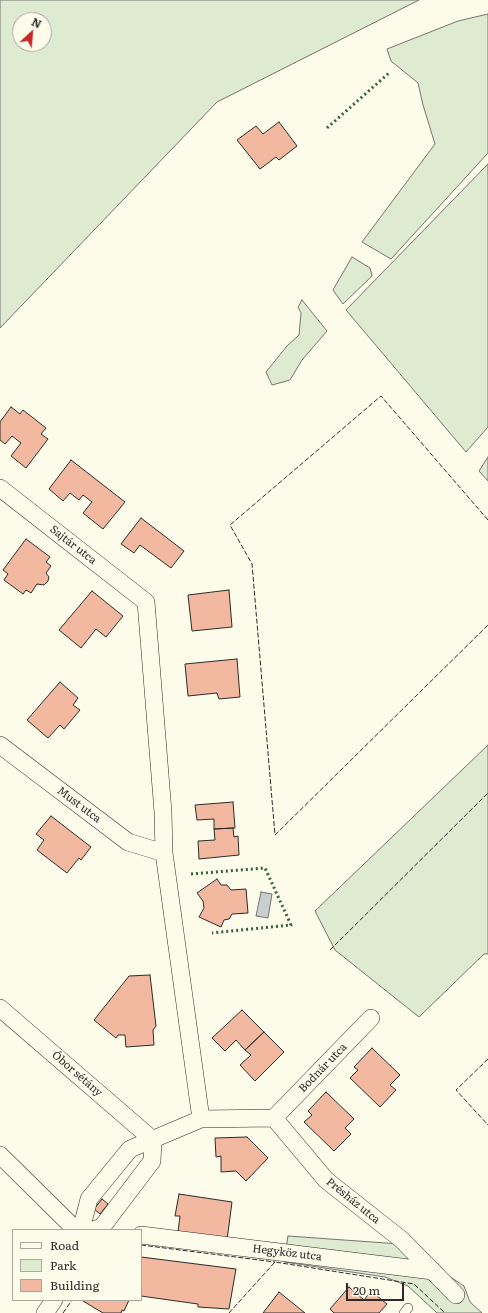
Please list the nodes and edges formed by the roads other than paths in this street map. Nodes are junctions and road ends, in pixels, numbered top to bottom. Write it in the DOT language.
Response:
graph roads {
  1 [pos="0,488"];
  2 [pos="0,744"];
  3 [pos="164,853"];
  4 [pos="0,1008"];
  5 [pos="372,1018"];
  6 [pos="274,1118"];
  7 [pos="201,1119"];
  8 [pos="153,1140"];
  9 [pos="0,1155"];
  10 [pos="75,1229"];
  11 [pos="81,1229"];
  12 [pos="102,1229"];
  13 [pos="142,1235"];
  14 [pos="433,1271"];
  15 [pos="456,1295"];
  16 [pos="53,1301"];
  17 [pos="45,1313"];
  1 -- 3 [label="street, Sajtár utca"];
  2 -- 3 [label="street, Must utca"];
  3 -- 7 [label="street"];
  4 -- 8 [label="street, Óbor sétány"];
  5 -- 6 [label="street, Bodnár utca"];
  6 -- 7 [label="street"];
  6 -- 14 [label="street, Présház utca"];
  7 -- 8 [label="street"];
  8 -- 11 [label="street"];
  8 -- 12 [label="street"];
  9 -- 10 [label="street"];
  13 -- 14 [label="street, Hegyköz utca"];
  14 -- 15 [label="street, Présház utca"];
  16 -- 17 [label="street"];
}
